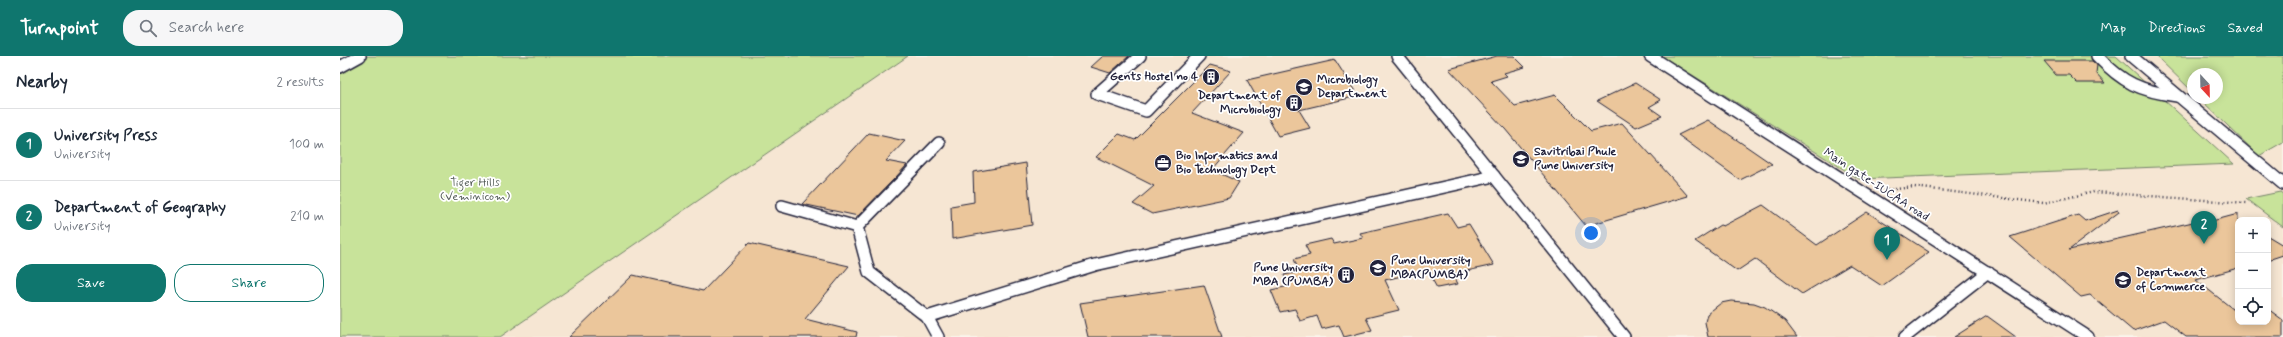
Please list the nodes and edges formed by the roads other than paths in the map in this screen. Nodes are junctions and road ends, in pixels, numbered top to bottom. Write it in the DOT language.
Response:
graph roads {
  1 [pos="360,56"];
  2 [pos="1140,56"];
  3 [pos="1199,56"];
  4 [pos="1397,56"];
  5 [pos="1650,56"];
  6 [pos="2097,56"];
  7 [pos="2131,56"];
  8 [pos="340,66"];
  9 [pos="2178,96"];
  10 [pos="939,143"];
  11 [pos="1494,176"];
  12 [pos="2283,184"];
  13 [pos="782,206"];
  14 [pos="856,227"];
  15 [pos="1988,272"];
  16 [pos="927,316"];
  17 [pos="938,337"];
  18 [pos="1624,337"];
  19 [pos="1905,337"];
  20 [pos="2088,337"];
  1 -- 8 [label="lane"];
  2 -- 3 [label="lane"];
  4 -- 11 [label="lane"];
  5 -- 15 [label="lane, Main gate-IUCAA road"];
  6 -- 9 [label="lane"];
  7 -- 9 [label="lane"];
  9 -- 12 [label="lane"];
  10 -- 14 [label="lane"];
  11 -- 16 [label="lane"];
  11 -- 18 [label="lane"];
  13 -- 14 [label="lane"];
  14 -- 16 [label="lane"];
  15 -- 19 [label="lane"];
  15 -- 20 [label="lane, Main gate-IUCAA road"];
  16 -- 17 [label="lane"];
}
